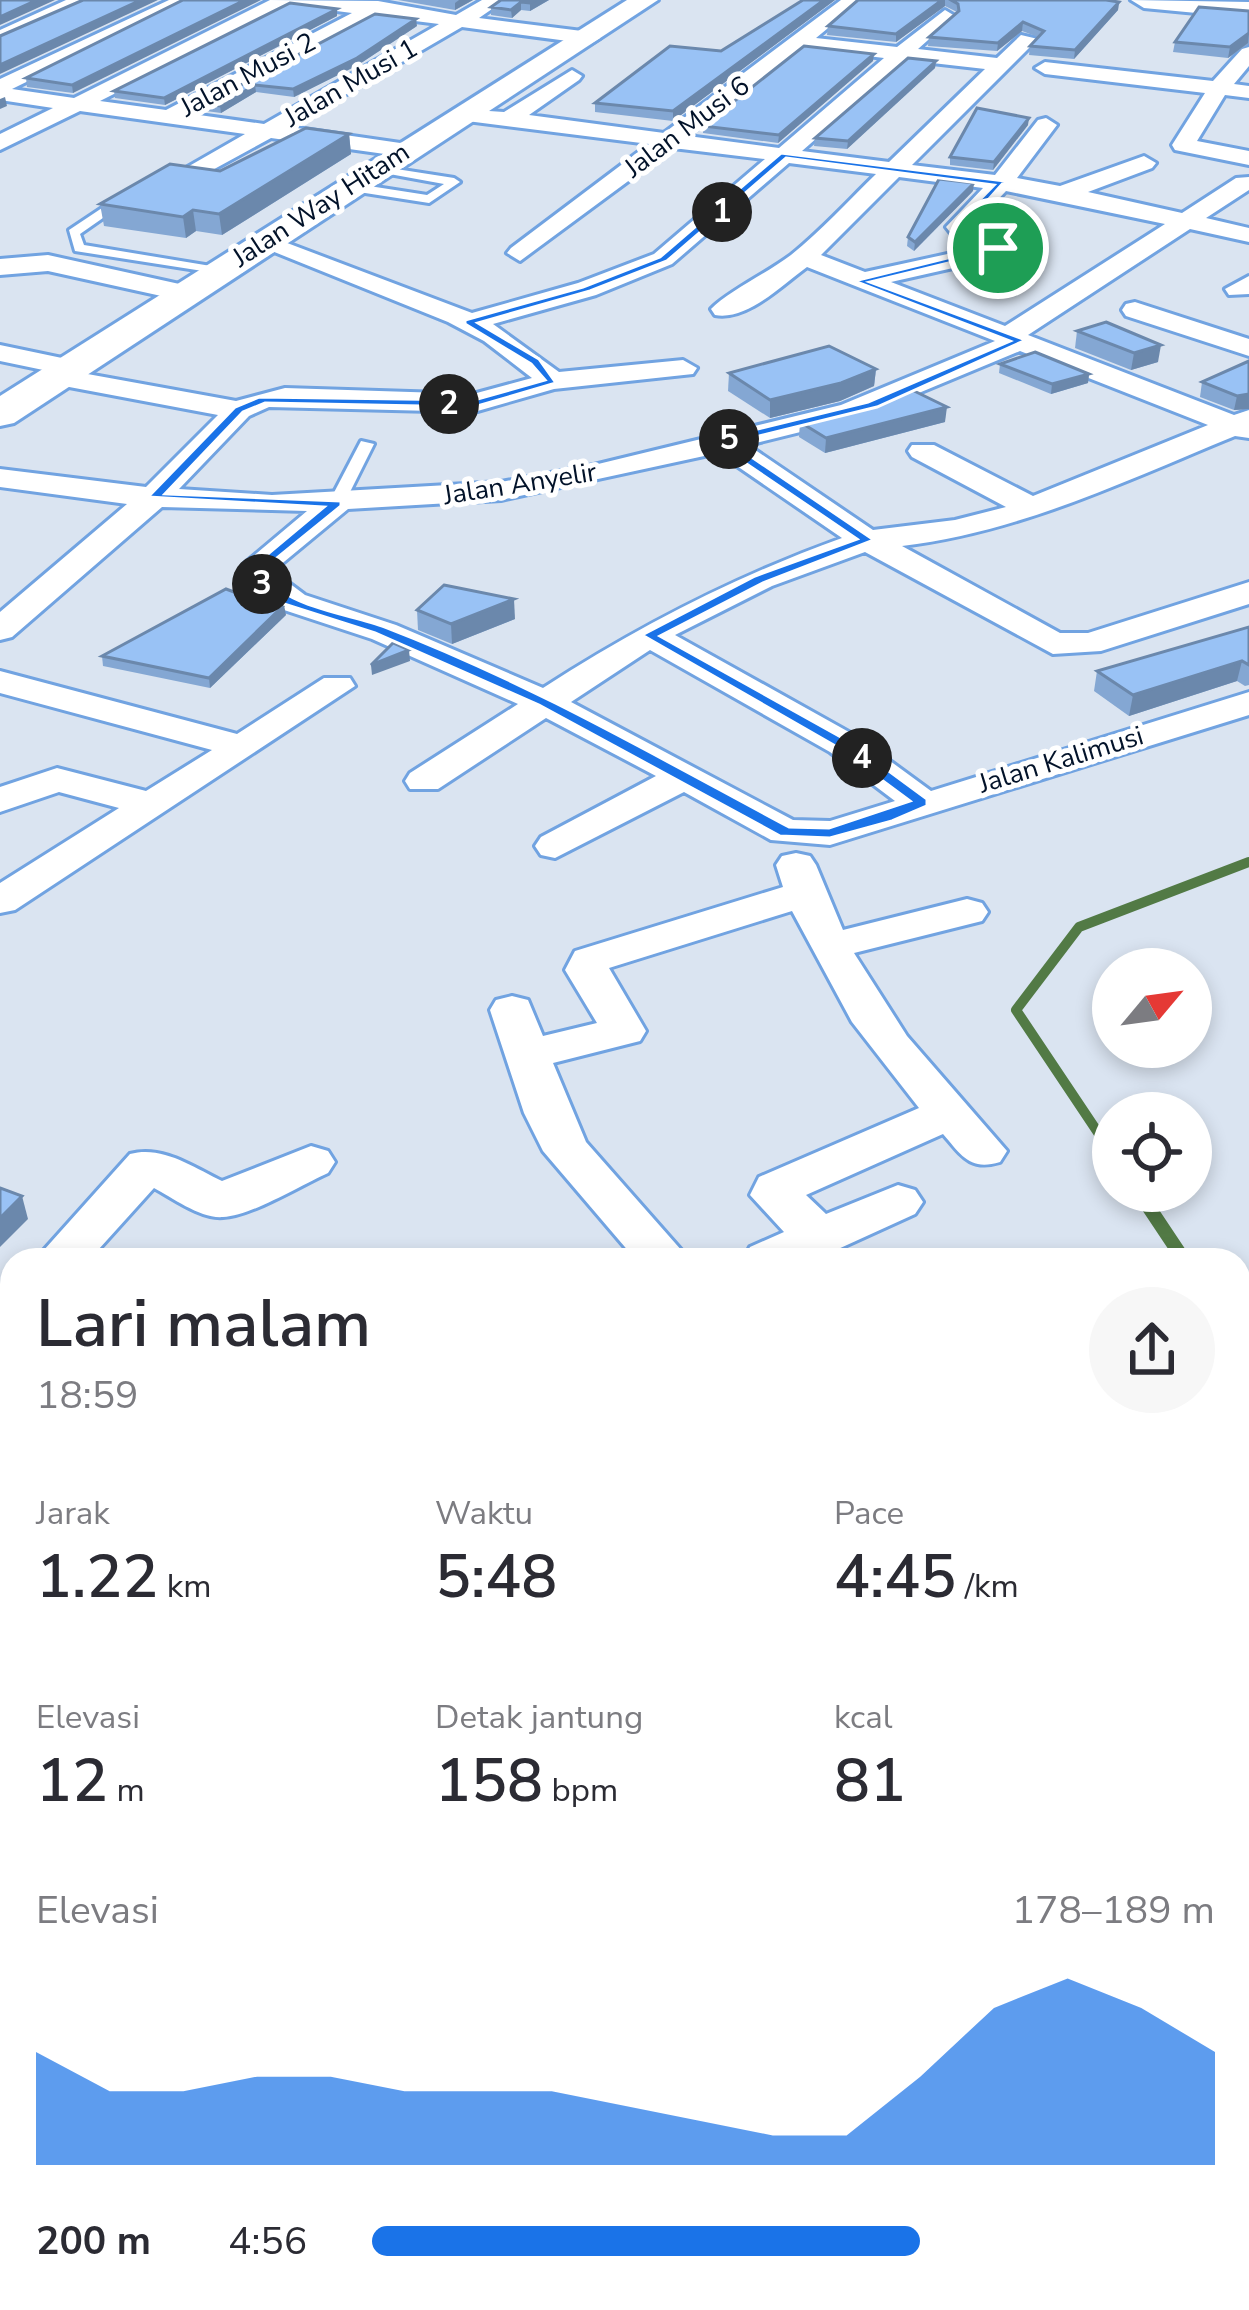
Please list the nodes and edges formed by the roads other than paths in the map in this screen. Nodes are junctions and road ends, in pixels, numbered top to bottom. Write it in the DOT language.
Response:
graph roads {
  1 [pos="82,0"];
  2 [pos="184,0"];
  3 [pos="289,0"];
  4 [pos="496,0"];
  5 [pos="645,0"];
  6 [pos="853,0"];
  7 [pos="1144,0"];
  8 [pos="381,5"];
  9 [pos="1249,10"];
  10 [pos="944,16"];
  11 [pos="459,21"];
  12 [pos="0,37"];
  13 [pos="590,38"];
  14 [pos="1028,39"];
  15 [pos="800,42"];
  16 [pos="901,54"];
  17 [pos="1239,60"];
  18 [pos="1003,65"];
  19 [pos="1045,68"];
  20 [pos="572,76"];
  21 [pos="1218,89"];
  22 [pos="0,90"];
  23 [pos="1249,92"];
  24 [pos="77,104"];
  25 [pos="467,113"];
  26 [pos="170,116"];
  27 [pos="1200,116"];
  28 [pos="509,119"];
  29 [pos="1233,121"];
  30 [pos="1046,125"];
  31 [pos="268,130"];
  32 [pos="671,140"];
  33 [pos="0,143"];
  34 [pos="406,150"];
  35 [pos="784,155"];
  36 [pos="1144,163"];
  37 [pos="891,168"];
  38 [pos="1246,171"];
  39 [pos="185,178"];
  40 [pos="364,178"];
  41 [pos="1001,183"];
  42 [pos="131,192"];
  43 [pos="1061,194"];
  44 [pos="1180,223"];
  45 [pos="1249,235"];
  46 [pos="265,243"];
  47 [pos="520,253"];
  48 [pos="804,257"];
  49 [pos="5,272"];
  50 [pos="217,272"];
  51 [pos="859,281"];
  52 [pos="184,293"];
  53 [pos="724,309"];
  54 [pos="1135,310"];
  55 [pos="469,322"];
  56 [pos="1014,338"];
  57 [pos="1249,348"];
  58 [pos="0,353"];
  59 [pos="682,368"];
  60 [pos="64,372"];
  61 [pos="552,381"];
  62 [pos="239,410"];
  63 [pos="0,414"];
  64 [pos="1244,425"];
  65 [pos="721,441"];
  66 [pos="366,444"];
  67 [pos="923,452"];
  68 [pos="0,478"];
  69 [pos="154,497"];
  70 [pos="336,504"];
  71 [pos="1031,508"];
  72 [pos="867,540"];
  73 [pos="1249,592"];
  74 [pos="0,630"];
  75 [pos="649,635"];
  76 [pos="0,682"];
  77 [pos="337,686"];
  78 [pos="544,701"];
  79 [pos="1249,703"];
  80 [pos="243,746"];
  81 [pos="684,776"];
  82 [pos="424,781"];
  83 [pos="0,800"];
  84 [pos="921,802"];
  85 [pos="153,805"];
  86 [pos="785,832"];
  87 [pos="555,845"];
  88 [pos="805,894"];
  89 [pos="0,901"];
  90 [pos="967,912"];
  91 [pos="830,946"];
  92 [pos="512,1010"];
  93 [pos="526,1055"];
  94 [pos="948,1114"];
  95 [pos="983,1151"];
  96 [pos="311,1162"];
  97 [pos="898,1202"];
  98 [pos="818,1235"];
  99 [pos="87,1248"];
  100 [pos="653,1248"];
  101 [pos="792,1248"];
  1 -- 12 [label="street"];
  2 -- 22 [label="street"];
  3 -- 8 [label="street"];
  3 -- 24 [label="street"];
  4 -- 11 [label="street, Jalan Musi 1"];
  5 -- 13 [label="main road, Jalan Way Hitam"];
  6 -- 15 [label="street, Jalan Musi 6"];
  7 -- 9 [label="main road"];
  8 -- 11 [label="street"];
  8 -- 26 [label="street, Jalan Musi 2"];
  10 -- 16 [label="street"];
  11 -- 13 [label="street"];
  11 -- 31 [label="street, Jalan Musi 1"];
  13 -- 25 [label="main road, Jalan Way Hitam"];
  14 -- 18 [label="street"];
  15 -- 16 [label="street"];
  15 -- 32 [label="street, Jalan Musi 6"];
  16 -- 18 [label="street"];
  16 -- 35 [label="street"];
  17 -- 21 [label="street"];
  18 -- 37 [label="street"];
  19 -- 21 [label="street"];
  20 -- 28 [label="street"];
  21 -- 23 [label="street"];
  21 -- 27 [label="street"];
  22 -- 24 [label="street"];
  24 -- 26 [label="street"];
  24 -- 33 [label="street"];
  25 -- 28 [label="street"];
  25 -- 34 [label="main road, Jalan Way Hitam"];
  26 -- 31 [label="street"];
  27 -- 29 [label="street"];
  27 -- 38 [label="street"];
  28 -- 32 [label="street"];
  30 -- 41 [label="street"];
  31 -- 34 [label="street"];
  31 -- 39 [label="street, Jalan Musi 1"];
  32 -- 35 [label="street"];
  32 -- 47 [label="street, Jalan Musi 6"];
  34 -- 40 [label="main road, Jalan Way Hitam"];
  35 -- 37 [label="street"];
  35 -- 55 [label="street"];
  36 -- 43 [label="street"];
  37 -- 41 [label="street"];
  37 -- 48 [label="street"];
  38 -- 44 [label="street, Jalan Anyelir"];
  40 -- 40 [label="lane"];
  40 -- 46 [label="main road, Jalan Way Hitam"];
  41 -- 43 [label="street"];
  41 -- 51 [label="street"];
  42 -- 50 [label="lane"];
  43 -- 44 [label="street"];
  44 -- 45 [label="street"];
  44 -- 56 [label="street, Jalan Anyelir"];
  46 -- 50 [label="main road, Jalan Way Hitam"];
  46 -- 55 [label="street"];
  48 -- 51 [label="street"];
  48 -- 53 [label="street"];
  49 -- 52 [label="street"];
  50 -- 52 [label="main road, Jalan Way Hitam"];
  51 -- 56 [label="street"];
  52 -- 60 [label="main road, Jalan Way Hitam"];
  54 -- 57 [label="street"];
  55 -- 61 [label="street"];
  56 -- 64 [label="street"];
  56 -- 65 [label="street, Jalan Anyelir"];
  58 -- 60 [label="street"];
  59 -- 61 [label="street"];
  60 -- 62 [label="street"];
  60 -- 63 [label="main road, Jalan Way Hitam"];
  61 -- 62 [label="street"];
  62 -- 69 [label="street"];
  64 -- 71 [label="street"];
  65 -- 70 [label="street, Jalan Anyelir"];
  65 -- 72 [label="street"];
  66 -- 70 [label="lane"];
  67 -- 71 [label="street"];
  68 -- 69 [label="street, Jalan Anyelir"];
  69 -- 70 [label="street, Jalan Anyelir"];
  69 -- 74 [label="street"];
  70 -- 78 [label="street"];
  71 -- 72 [label="street"];
  72 -- 73 [label="street"];
  72 -- 75 [label="street"];
  75 -- 78 [label="street"];
  75 -- 84 [label="street"];
  76 -- 80 [label="street"];
  77 -- 80 [label="street"];
  78 -- 81 [label="street"];
  78 -- 82 [label="street"];
  79 -- 84 [label="street, Jalan Kalimusi"];
  80 -- 85 [label="street"];
  81 -- 86 [label="street"];
  81 -- 87 [label="street"];
  83 -- 85 [label="street"];
  84 -- 86 [label="street, Jalan Kalimusi"];
  85 -- 89 [label="street"];
  86 -- 88 [label="street"];
  88 -- 91 [label="street"];
  88 -- 93 [label="street"];
  90 -- 91 [label="street"];
  91 -- 94 [label="street"];
  92 -- 93 [label="street"];
  93 -- 100 [label="street"];
  94 -- 95 [label="street"];
  94 -- 98 [label="street"];
  96 -- 99 [label="street"];
  97 -- 98 [label="street"];
  98 -- 101 [label="street"];
}
